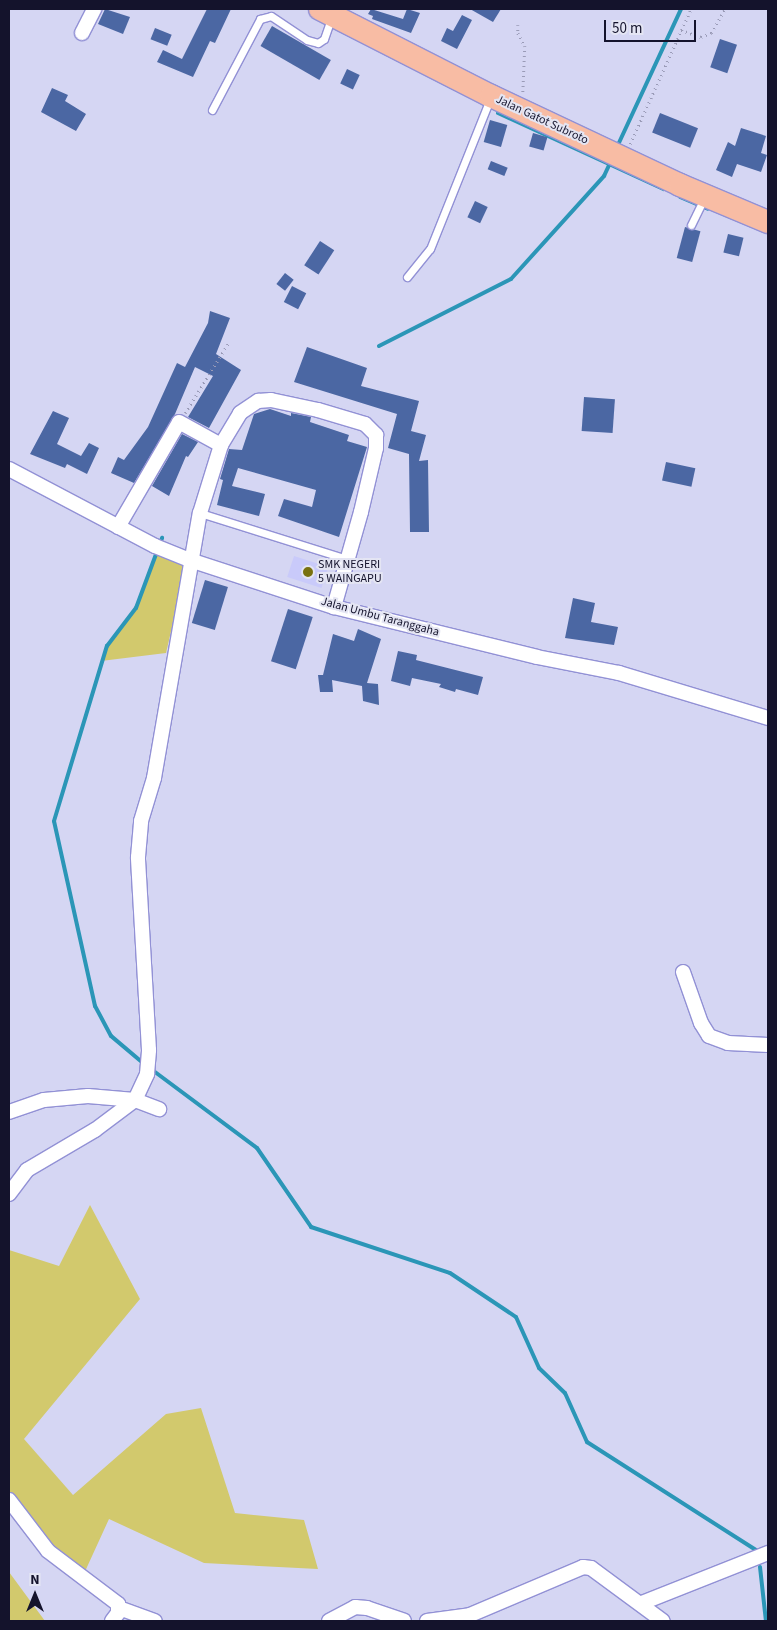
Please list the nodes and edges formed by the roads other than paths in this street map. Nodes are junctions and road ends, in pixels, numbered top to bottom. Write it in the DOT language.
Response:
graph roads {
  1 [pos="94,9"];
  2 [pos="326,12"];
  3 [pos="82,33"];
  4 [pos="491,96"];
  5 [pos="212,110"];
  6 [pos="702,203"];
  7 [pos="768,222"];
  8 [pos="691,225"];
  9 [pos="408,277"];
  10 [pos="222,445"];
  11 [pos="9,469"];
  12 [pos="200,513"];
  13 [pos="118,527"];
  14 [pos="347,559"];
  15 [pos="190,560"];
  16 [pos="334,607"];
  17 [pos="768,718"];
  18 [pos="682,972"];
  19 [pos="768,1044"];
  20 [pos="135,1100"];
  21 [pos="159,1108"];
  22 [pos="9,1112"];
  23 [pos="9,1194"];
  24 [pos="9,1500"];
  25 [pos="768,1553"];
  26 [pos="642,1603"];
  27 [pos="116,1614"];
  28 [pos="155,1621"];
  29 [pos="329,1621"];
  30 [pos="404,1621"];
  31 [pos="427,1621"];
  32 [pos="663,1621"];
  1 -- 3 [label="street"];
  2 -- 4 [label="highway, Jalan Gatot Subroto"];
  2 -- 5 [label="lane"];
  4 -- 6 [label="highway, Jalan Gatot Subroto"];
  4 -- 9 [label="lane"];
  6 -- 7 [label="highway, Jalan Gatot Subroto"];
  6 -- 8 [label="lane"];
  10 -- 12 [label="street"];
  10 -- 13 [label="street"];
  10 -- 14 [label="street"];
  11 -- 13 [label="street, Jalan Umbu Taranggaha"];
  12 -- 14 [label="lane"];
  12 -- 15 [label="street"];
  13 -- 15 [label="street, Jalan Umbu Taranggaha"];
  14 -- 16 [label="street"];
  15 -- 16 [label="street, Jalan Umbu Taranggaha"];
  15 -- 20 [label="street"];
  16 -- 17 [label="street, Jalan Umbu Taranggaha"];
  18 -- 19 [label="street"];
  20 -- 21 [label="street"];
  20 -- 22 [label="street"];
  20 -- 23 [label="street"];
  24 -- 27 [label="street"];
  25 -- 26 [label="street"];
  26 -- 31 [label="street"];
  26 -- 32 [label="street"];
  27 -- 28 [label="street"];
  29 -- 30 [label="street"];
}
